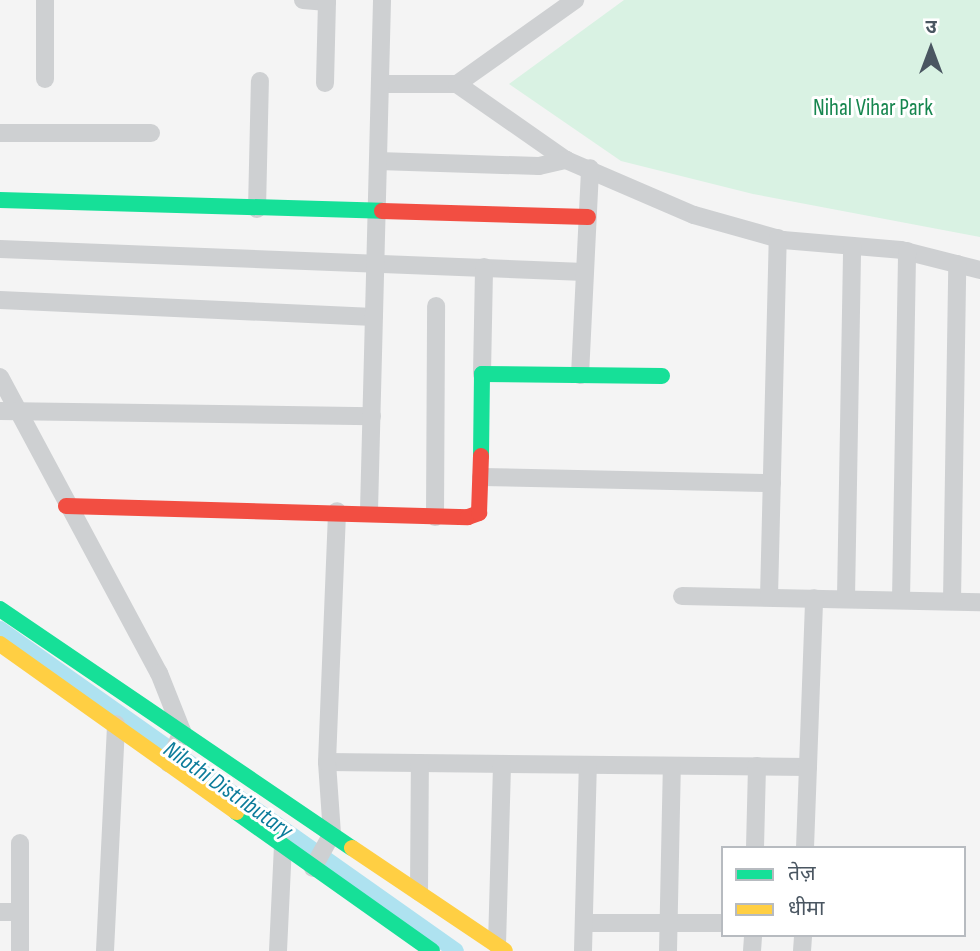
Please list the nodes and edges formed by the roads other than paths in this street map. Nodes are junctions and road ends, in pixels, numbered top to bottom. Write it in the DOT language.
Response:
graph roads {
  1 [pos="45,0"];
  2 [pos="303,0"];
  3 [pos="382,0"];
  4 [pos="575,0"];
  5 [pos="327,1"];
  6 [pos="45,79"];
  7 [pos="260,81"];
  8 [pos="325,83"];
  9 [pos="380,84"];
  10 [pos="457,84"];
  11 [pos="0,133"];
  12 [pos="151,133"];
  13 [pos="566,160"];
  14 [pos="378,161"];
  15 [pos="590,168"];
  16 [pos="0,200"];
  17 [pos="257,209"];
  18 [pos="377,213"];
  19 [pos="588,217"];
  20 [pos="778,238"];
  21 [pos="852,246"];
  22 [pos="0,249"];
  23 [pos="907,251"];
  24 [pos="376,262"];
  25 [pos="957,264"];
  26 [pos="484,267"];
  27 [pos="980,270"];
  28 [pos="585,272"];
  29 [pos="0,300"];
  30 [pos="436,306"];
  31 [pos="374,317"];
  32 [pos="482,374"];
  33 [pos="580,375"];
  34 [pos="662,376"];
  35 [pos="0,377"];
  36 [pos="9,411"];
  37 [pos="372,416"];
  38 [pos="481,477"];
  39 [pos="772,483"];
  40 [pos="66,506"];
  41 [pos="337,511"];
  42 [pos="369,511"];
  43 [pos="435,517"];
  44 [pos="682,596"];
  45 [pos="769,597"];
  46 [pos="814,598"];
  47 [pos="846,598"];
  48 [pos="901,600"];
  49 [pos="952,601"];
  50 [pos="980,602"];
  51 [pos="0,609"];
  52 [pos="0,644"];
  53 [pos="116,724"];
  54 [pos="176,748"];
  55 [pos="327,762"];
  56 [pos="421,763"];
  57 [pos="502,764"];
  58 [pos="588,765"];
  59 [pos="672,766"];
  60 [pos="757,766"];
  61 [pos="808,767"];
  62 [pos="20,843"];
  63 [pos="283,845"];
  64 [pos="755,846"];
  65 [pos="806,846"];
  66 [pos="323,852"];
  67 [pos="419,892"];
  68 [pos="0,912"];
  69 [pos="20,912"];
  70 [pos="584,923"];
  71 [pos="670,923"];
  72 [pos="721,923"];
  73 [pos="501,948"];
  74 [pos="20,951"];
  75 [pos="105,951"];
  76 [pos="278,951"];
  77 [pos="432,951"];
  78 [pos="583,951"];
  79 [pos="668,951"];
  1 -- 6 [label="street"];
  2 -- 5 [label="street"];
  3 -- 9 [label="street"];
  4 -- 10 [label="street"];
  5 -- 8 [label="street"];
  7 -- 17 [label="street"];
  9 -- 10 [label="street"];
  9 -- 14 [label="street"];
  10 -- 13 [label="street"];
  11 -- 12 [label="street"];
  13 -- 14 [label="street"];
  13 -- 15 [label="street"];
  14 -- 18 [label="street"];
  15 -- 19 [label="street"];
  15 -- 20 [label="street"];
  16 -- 17 [label="street"];
  17 -- 18 [label="street"];
  18 -- 19 [label="street"];
  18 -- 24 [label="street"];
  19 -- 28 [label="street"];
  20 -- 21 [label="street"];
  20 -- 39 [label="street"];
  21 -- 23 [label="street"];
  21 -- 47 [label="street"];
  22 -- 24 [label="street"];
  23 -- 25 [label="street"];
  23 -- 48 [label="street"];
  24 -- 26 [label="street"];
  24 -- 31 [label="street"];
  25 -- 27 [label="street"];
  25 -- 49 [label="street"];
  26 -- 28 [label="street"];
  26 -- 32 [label="street"];
  28 -- 33 [label="street"];
  29 -- 31 [label="street"];
  30 -- 43 [label="street"];
  31 -- 37 [label="street"];
  32 -- 33 [label="street"];
  32 -- 38 [label="street"];
  33 -- 34 [label="street"];
  35 -- 36 [label="street"];
  36 -- 37 [label="street"];
  36 -- 40 [label="street"];
  37 -- 42 [label="street"];
  38 -- 39 [label="street"];
  38 -- 43 [label="street"];
  39 -- 45 [label="street"];
  40 -- 41 [label="street"];
  40 -- 54 [label="street"];
  41 -- 42 [label="street"];
  41 -- 55 [label="street"];
  42 -- 43 [label="street"];
  44 -- 45 [label="street"];
  45 -- 46 [label="street"];
  46 -- 47 [label="street"];
  46 -- 61 [label="street"];
  47 -- 48 [label="street"];
  48 -- 49 [label="street"];
  49 -- 50 [label="street"];
  51 -- 54 [label="street"];
  52 -- 53 [label="street"];
  53 -- 54 [label="street"];
  53 -- 75 [label="street"];
  54 -- 63 [label="street"];
  54 -- 66 [label="street"];
  55 -- 56 [label="street"];
  55 -- 66 [label="street"];
  56 -- 57 [label="street"];
  56 -- 67 [label="street"];
  57 -- 58 [label="street"];
  57 -- 73 [label="street"];
  58 -- 59 [label="street"];
  58 -- 70 [label="street"];
  59 -- 60 [label="street"];
  59 -- 71 [label="street"];
  60 -- 61 [label="street"];
  60 -- 64 [label="street"];
  61 -- 65 [label="street"];
  62 -- 69 [label="street"];
  63 -- 66 [label="street"];
  63 -- 76 [label="street"];
  66 -- 67 [label="street"];
  66 -- 77 [label="street"];
  67 -- 73 [label="street"];
  68 -- 69 [label="street"];
  69 -- 74 [label="street"];
  70 -- 71 [label="street"];
  70 -- 78 [label="street"];
  71 -- 72 [label="street"];
  71 -- 79 [label="street"];
}
